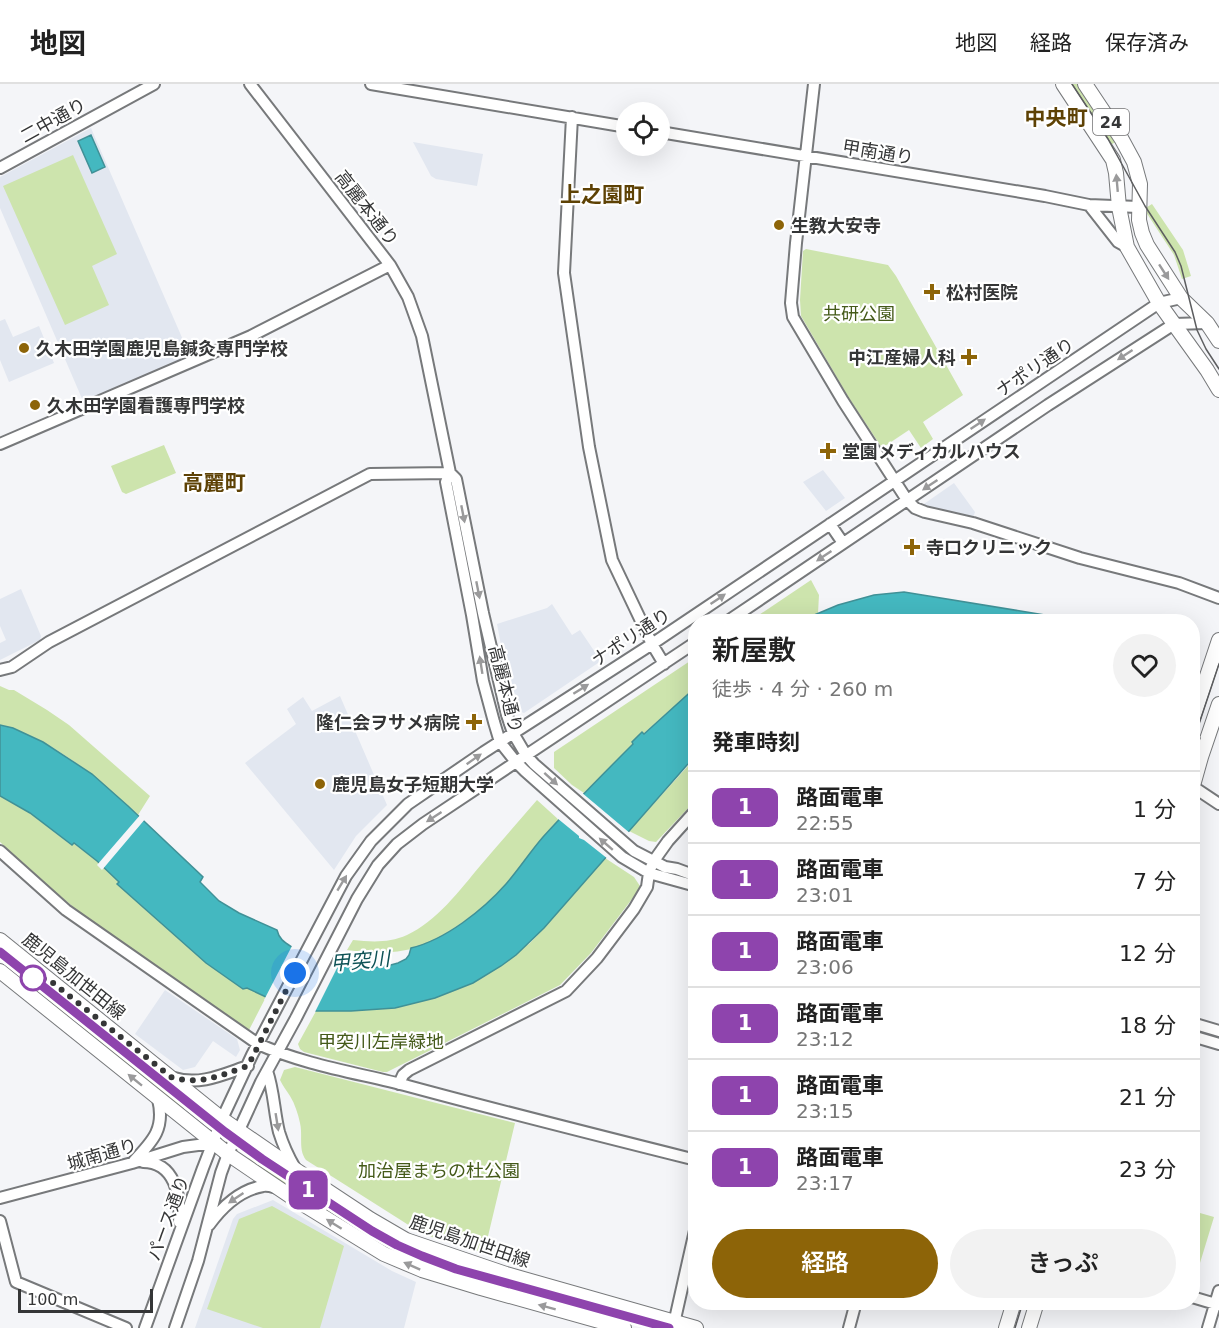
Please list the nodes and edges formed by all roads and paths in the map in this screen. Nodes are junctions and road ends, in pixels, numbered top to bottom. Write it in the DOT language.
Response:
graph roads {
  1 [pos="153,84"];
  2 [pos="250,84"];
  3 [pos="371,84"];
  4 [pos="814,84"];
  5 [pos="1063,84"];
  6 [pos="1085,84"];
  7 [pos="572,117"];
  8 [pos="616,124"];
  9 [pos="670,134"];
  10 [pos="806,156"];
  11 [pos="0,168"];
  12 [pos="1089,205"];
  13 [pos="1119,207"];
  14 [pos="1138,207"];
  15 [pos="1127,247"];
  16 [pos="390,265"];
  17 [pos="1181,298"];
  18 [pos="1159,303"];
  19 [pos="1207,323"];
  20 [pos="1174,324"];
  21 [pos="1219,340"];
  22 [pos="1219,390"];
  23 [pos="0,444"];
  24 [pos="450,473"];
  25 [pos="895,481"];
  26 [pos="907,500"];
  27 [pos="830,524"];
  28 [pos="843,543"];
  29 [pos="1219,598"];
  30 [pos="696,614"];
  31 [pos="738,614"];
  32 [pos="688,620"];
  33 [pos="1219,640"];
  34 [pos="652,644"];
  35 [pos="688,648"];
  36 [pos="664,664"];
  37 [pos="0,670"];
  38 [pos="1200,697"];
  39 [pos="1219,704"];
  40 [pos="513,733"];
  41 [pos="500,742"];
  42 [pos="526,755"];
  43 [pos="516,762"];
  44 [pos="1200,763"];
  45 [pos="1200,792"];
  46 [pos="1219,804"];
  47 [pos="688,819"];
  48 [pos="672,836"];
  49 [pos="0,851"];
  50 [pos="653,862"];
  51 [pos="677,869"];
  52 [pos="649,873"];
  53 [pos="688,873"];
  54 [pos="688,884"];
  55 [pos="0,940"];
  56 [pos="0,971"];
  57 [pos="1200,1025"];
  58 [pos="1219,1031"];
  59 [pos="1200,1038"];
  60 [pos="258,1044"];
  61 [pos="1219,1044"];
  62 [pos="277,1052"];
  63 [pos="248,1066"];
  64 [pos="267,1071"];
  65 [pos="171,1077"];
  66 [pos="399,1084"];
  67 [pos="158,1098"];
  68 [pos="222,1119"];
  69 [pos="239,1132"];
  70 [pos="213,1143"];
  71 [pos="228,1154"];
  72 [pos="688,1158"];
  73 [pos="132,1163"];
  74 [pos="296,1170"];
  75 [pos="278,1188"];
  76 [pos="0,1198"];
  77 [pos="0,1221"];
  78 [pos="206,1230"];
  79 [pos="179,1234"];
  80 [pos="688,1262"];
  81 [pos="1219,1291"];
  82 [pos="1200,1300"];
  83 [pos="1217,1305"];
  84 [pos="854,1310"];
  85 [pos="1012,1310"];
  86 [pos="1035,1310"];
  87 [pos="674,1325"];
  88 [pos="126,1328"];
  89 [pos="146,1328"];
  90 [pos="175,1328"];
  91 [pos="624,1328"];
  92 [pos="696,1328"];
  93 [pos="849,1328"];
  94 [pos="1006,1328"];
  95 [pos="1029,1328"];
  96 [pos="1208,1328"];
  1 -- 11 [label="street, 二中通り"];
  2 -- 16 [label="street, 高麗本通り"];
  3 -- 7 [label="street"];
  4 -- 10 [label="street"];
  13 -- 5 [label="main road, 24, one-way"];
  6 -- 14 [label="main road, 24"];
  7 -- 8 [label="street"];
  7 -- 34 [label="street"];
  9 -- 10 [label="street, 甲南通り"];
  10 -- 12 [label="street, 甲南通り"];
  10 -- 25 [label="street"];
  12 -- 13 [label="street, 甲南通り"];
  12 -- 15 [label="street"];
  13 -- 14 [label="street, 甲南通り"];
  13 -- 15 [label="main road, 24"];
  14 -- 17 [label="main road, 24, one-way"];
  15 -- 18 [label="main road, 24"];
  16 -- 23 [label="street"];
  16 -- 24 [label="street, 高麗本通り"];
  17 -- 18 [label="street, ナポリ通り"];
  17 -- 19 [label="main road, 24"];
  18 -- 20 [label="main road, 24"];
  25 -- 18 [label="street, ナポリ通り, one-way"];
  19 -- 20 [label="street"];
  19 -- 21 [label="main road, 24"];
  20 -- 22 [label="main road, 24"];
  20 -- 26 [label="street, one-way"];
  24 -- 37 [label="street"];
  24 -- 40 [label="street, 高麗本通り, one-way"];
  41 -- 24 [label="street, 高麗本通り, one-way"];
  25 -- 26 [label="street"];
  25 -- 27 [label="street, ナポリ通り"];
  26 -- 28 [label="street"];
  26 -- 29 [label="street"];
  27 -- 28 [label="street"];
  30 -- 27 [label="street, ナポリ通り, one-way"];
  28 -- 31 [label="street, one-way"];
  34 -- 32 [label="street, ナポリ通り, one-way"];
  33 -- 38 [label="main road"];
  34 -- 36 [label="street"];
  40 -- 34 [label="street, ナポリ通り, one-way"];
  35 -- 36 [label="street"];
  36 -- 42 [label="street"];
  39 -- 44 [label="main road"];
  40 -- 41 [label="street, ナポリ通り"];
  40 -- 42 [label="street, 高麗本通り"];
  41 -- 43 [label="street, 高麗本通り"];
  60 -- 41 [label="street, ナポリ通り, one-way"];
  42 -- 43 [label="street"];
  42 -- 50 [label="street, 高麗本通り, one-way"];
  52 -- 43 [label="street, 高麗本通り, one-way"];
  43 -- 62 [label="street, one-way"];
  45 -- 46 [label="street"];
  47 -- 48 [label="street"];
  48 -- 50 [label="street"];
  48 -- 51 [label="street"];
  49 -- 60 [label="street"];
  50 -- 51 [label="street, 高麗本通り"];
  50 -- 52 [label="street"];
  51 -- 53 [label="street, 高麗本通り"];
  52 -- 54 [label="street, 高麗本通り"];
  52 -- 66 [label="street"];
  55 -- 65 [label="main road, 鹿児島加世田線"];
  67 -- 56 [label="main road, one-way"];
  57 -- 58 [label="street"];
  59 -- 61 [label="street"];
  60 -- 62 [label="street"];
  60 -- 63 [label="street, ナポリ通り"];
  62 -- 64 [label="street"];
  62 -- 66 [label="street"];
  63 -- 65 [label="street"];
  63 -- 68 [label="street, ナポリ通り"];
  64 -- 69 [label="street"];
  64 -- 74 [label="street, one-way"];
  65 -- 68 [label="main road, 鹿児島加世田線"];
  66 -- 72 [label="street"];
  67 -- 70 [label="main road"];
  67 -- 73 [label="street"];
  68 -- 69 [label="main road, 鹿児島加世田線"];
  68 -- 70 [label="street, パース通り"];
  69 -- 71 [label="street, パース通り"];
  69 -- 74 [label="main road, 鹿児島加世田線"];
  70 -- 71 [label="main road"];
  70 -- 73 [label="street, 城南通り"];
  70 -- 79 [label="street, パース通り"];
  71 -- 75 [label="main road"];
  71 -- 78 [label="street, パース通り"];
  73 -- 76 [label="street, 城南通り"];
  73 -- 79 [label="street"];
  74 -- 87 [label="main road, 鹿児島加世田線"];
  75 -- 78 [label="street, one-way"];
  91 -- 75 [label="main road, one-way"];
  77 -- 88 [label="street"];
  78 -- 90 [label="street, パース通り"];
  79 -- 89 [label="street, パース通り"];
  80 -- 87 [label="street"];
  81 -- 83 [label="street"];
  82 -- 83 [label="street"];
  83 -- 96 [label="street"];
  84 -- 93 [label="street"];
  85 -- 94 [label="main road"];
  86 -- 95 [label="main road"];
  87 -- 92 [label="main road, 鹿児島加世田線"];
}
